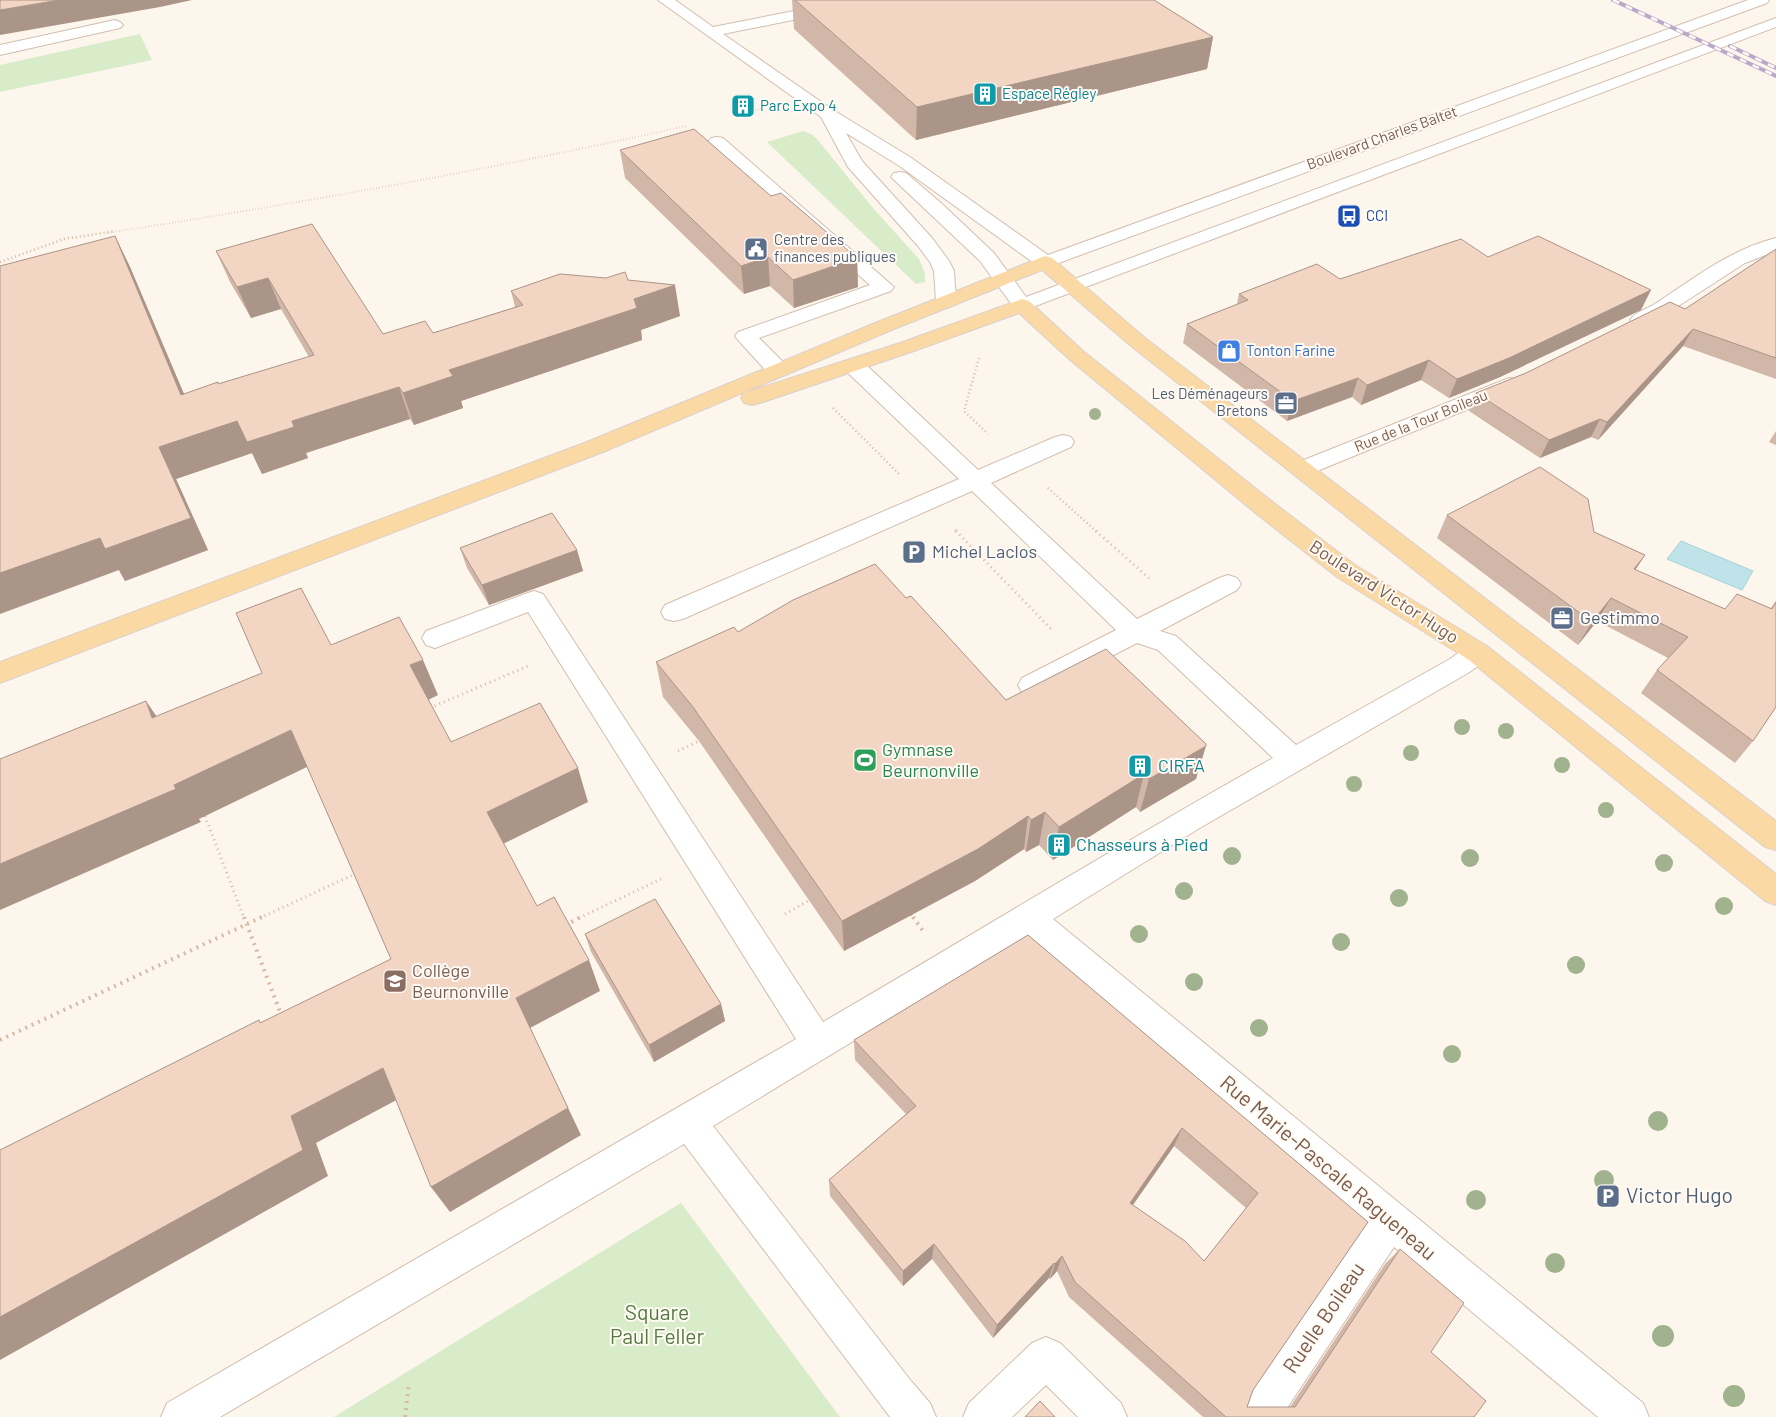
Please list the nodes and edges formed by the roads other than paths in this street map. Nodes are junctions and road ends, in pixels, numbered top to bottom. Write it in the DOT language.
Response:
graph roads {
  1 [pos="665,0"];
  2 [pos="872,0"];
  3 [pos="1762,0"];
  4 [pos="1776,22"];
  5 [pos="115,25"];
  6 [pos="711,32"];
  7 [pos="0,50"];
  8 [pos="827,114"];
  9 [pos="717,142"];
  10 [pos="1776,244"];
  11 [pos="1044,262"];
  12 [pos="1004,279"];
  13 [pos="1072,286"];
  14 [pos="946,301"];
  15 [pos="1022,304"];
  16 [pos="1621,329"];
  17 [pos="854,366"];
  18 [pos="778,370"];
  19 [pos="1526,376"];
  20 [pos="1063,442"];
  21 [pos="595,447"];
  22 [pos="1302,469"];
  23 [pos="975,481"];
  24 [pos="1228,584"];
  25 [pos="674,612"];
  26 [pos="1134,632"];
  27 [pos="435,638"];
  28 [pos="1478,653"];
  29 [pos="0,673"];
  30 [pos="1032,685"];
  31 [pos="1294,760"];
  32 [pos="1776,838"];
  33 [pos="1776,892"];
  34 [pos="1029,918"];
  35 [pos="818,1043"];
  36 [pos="688,1120"];
  37 [pos="1390,1220"];
  38 [pos="181,1417"];
  39 [pos="916,1417"];
  40 [pos="983,1417"];
  41 [pos="1107,1417"];
  42 [pos="1257,1417"];
  43 [pos="1629,1417"];
  1 -- 6 [label="street"];
  2 -- 6 [label="street"];
  3 -- 11 [label="street, Boulevard Charles Baltet"];
  4 -- 13 [label="street, Boulevard Charles Baltet"];
  5 -- 7 [label="street"];
  6 -- 8 [label="street"];
  8 -- 11 [label="street"];
  8 -- 12 [label="street, Boulevard Victor Hugo"];
  8 -- 14 [label="street"];
  9 -- 18 [label="street"];
  10 -- 16 [label="street"];
  11 -- 12 [label="main road, Boulevard Charles Baltet"];
  11 -- 13 [label="main road"];
  12 -- 14 [label="main road, Boulevard Charles Baltet"];
  12 -- 15 [label="street, Boulevard Victor Hugo"];
  13 -- 15 [label="street, Boulevard Charles Baltet"];
  13 -- 22 [label="main road"];
  14 -- 18 [label="main road, Boulevard Charles Baltet"];
  15 -- 17 [label="main road"];
  15 -- 28 [label="main road, Boulevard Victor Hugo"];
  17 -- 21 [label="main road"];
  17 -- 23 [label="street"];
  18 -- 21 [label="main road, Boulevard Charles Baltet"];
  19 -- 22 [label="street, Rue de la Tour Boileau"];
  20 -- 23 [label="street"];
  21 -- 29 [label="main road"];
  22 -- 32 [label="main road"];
  23 -- 25 [label="street"];
  23 -- 26 [label="street"];
  24 -- 26 [label="street"];
  26 -- 30 [label="street"];
  26 -- 31 [label="street"];
  27 -- 35 [label="street"];
  28 -- 31 [label="street"];
  28 -- 33 [label="main road, Boulevard Victor Hugo"];
  31 -- 34 [label="street"];
  34 -- 35 [label="street"];
  34 -- 37 [label="street, Rue Marie-Pascale Ragueneau"];
  35 -- 36 [label="street"];
  36 -- 38 [label="street"];
  36 -- 39 [label="street"];
  37 -- 42 [label="street, Ruelle Boileau"];
  37 -- 43 [label="street, Rue Marie-Pascale Ragueneau"];
  40 -- 41 [label="street"];
}
